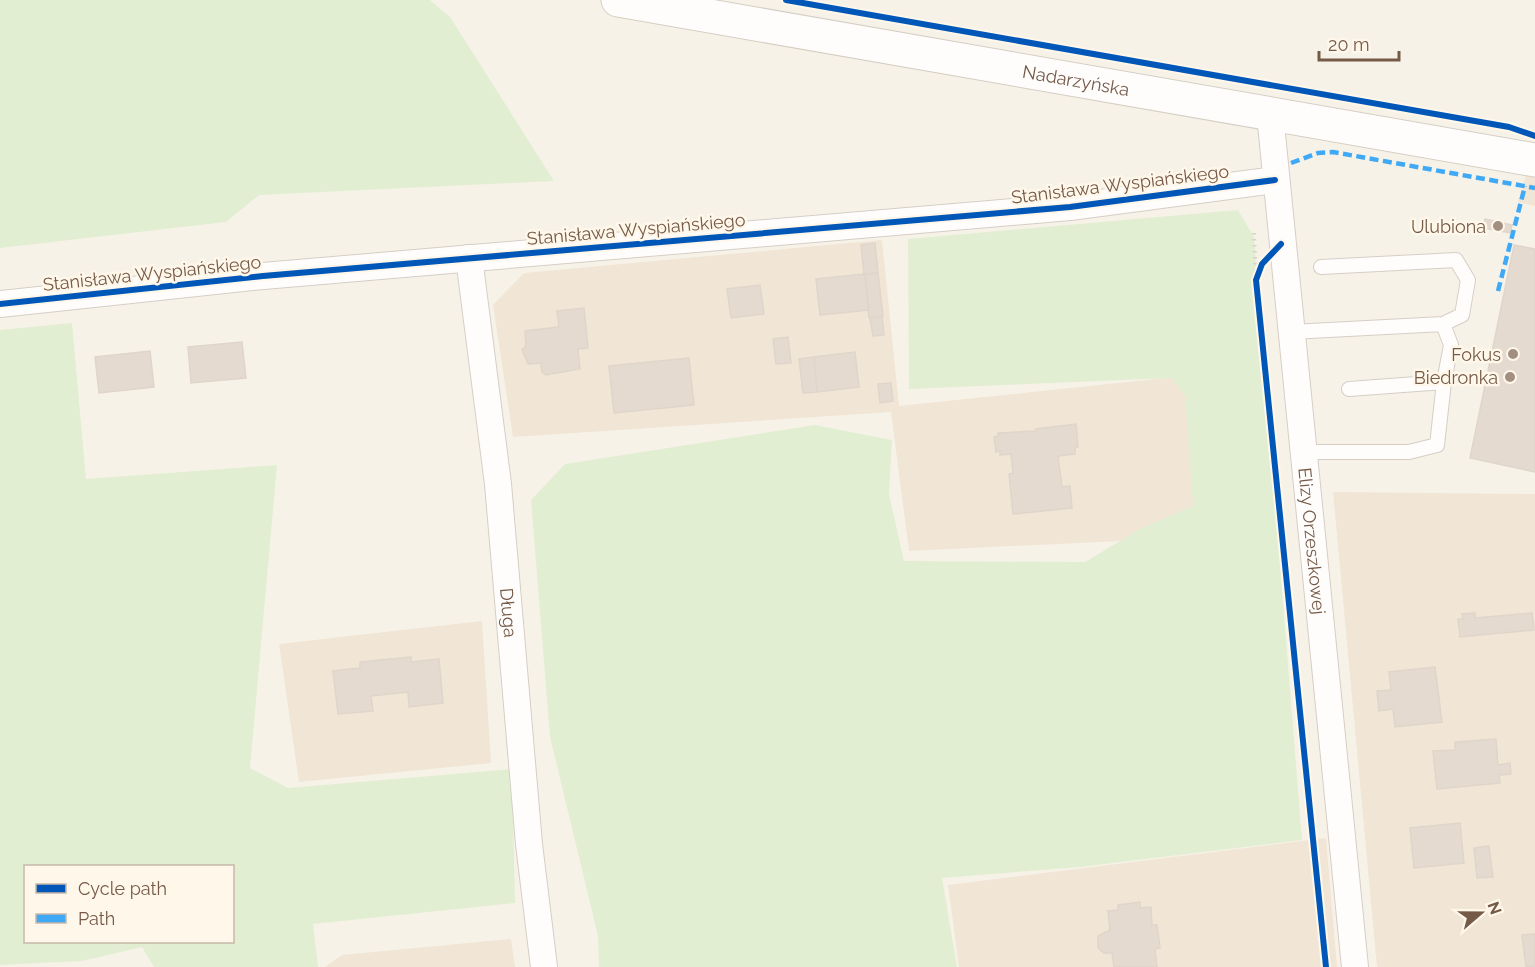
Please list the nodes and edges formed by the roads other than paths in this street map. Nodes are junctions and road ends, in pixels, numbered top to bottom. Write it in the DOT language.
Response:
graph roads {
  1 [pos="618,0"];
  2 [pos="1270,114"];
  3 [pos="1535,160"];
  4 [pos="1275,180"];
  5 [pos="469,258"];
  6 [pos="1321,267"];
  7 [pos="0,304"];
  8 [pos="1443,324"];
  9 [pos="1291,332"];
  10 [pos="1444,382"];
  11 [pos="1349,389"];
  12 [pos="1303,452"];
  13 [pos="544,967"];
  14 [pos="1355,967"];
  1 -- 2 [label="main road, Nadarzyńska"];
  2 -- 3 [label="main road, Nadarzyńska"];
  2 -- 4 [label="street, Elizy Orzeszkowej"];
  4 -- 5 [label="street, Stanisława Wyspiańskiego"];
  4 -- 9 [label="street, Elizy Orzeszkowej"];
  5 -- 7 [label="street, Stanisława Wyspiańskiego"];
  5 -- 13 [label="street, Długa"];
  6 -- 8 [label="lane"];
  8 -- 9 [label="lane"];
  8 -- 10 [label="lane"];
  9 -- 12 [label="street, Elizy Orzeszkowej"];
  10 -- 11 [label="lane"];
  10 -- 12 [label="lane"];
  12 -- 14 [label="street, Elizy Orzeszkowej"];
}
